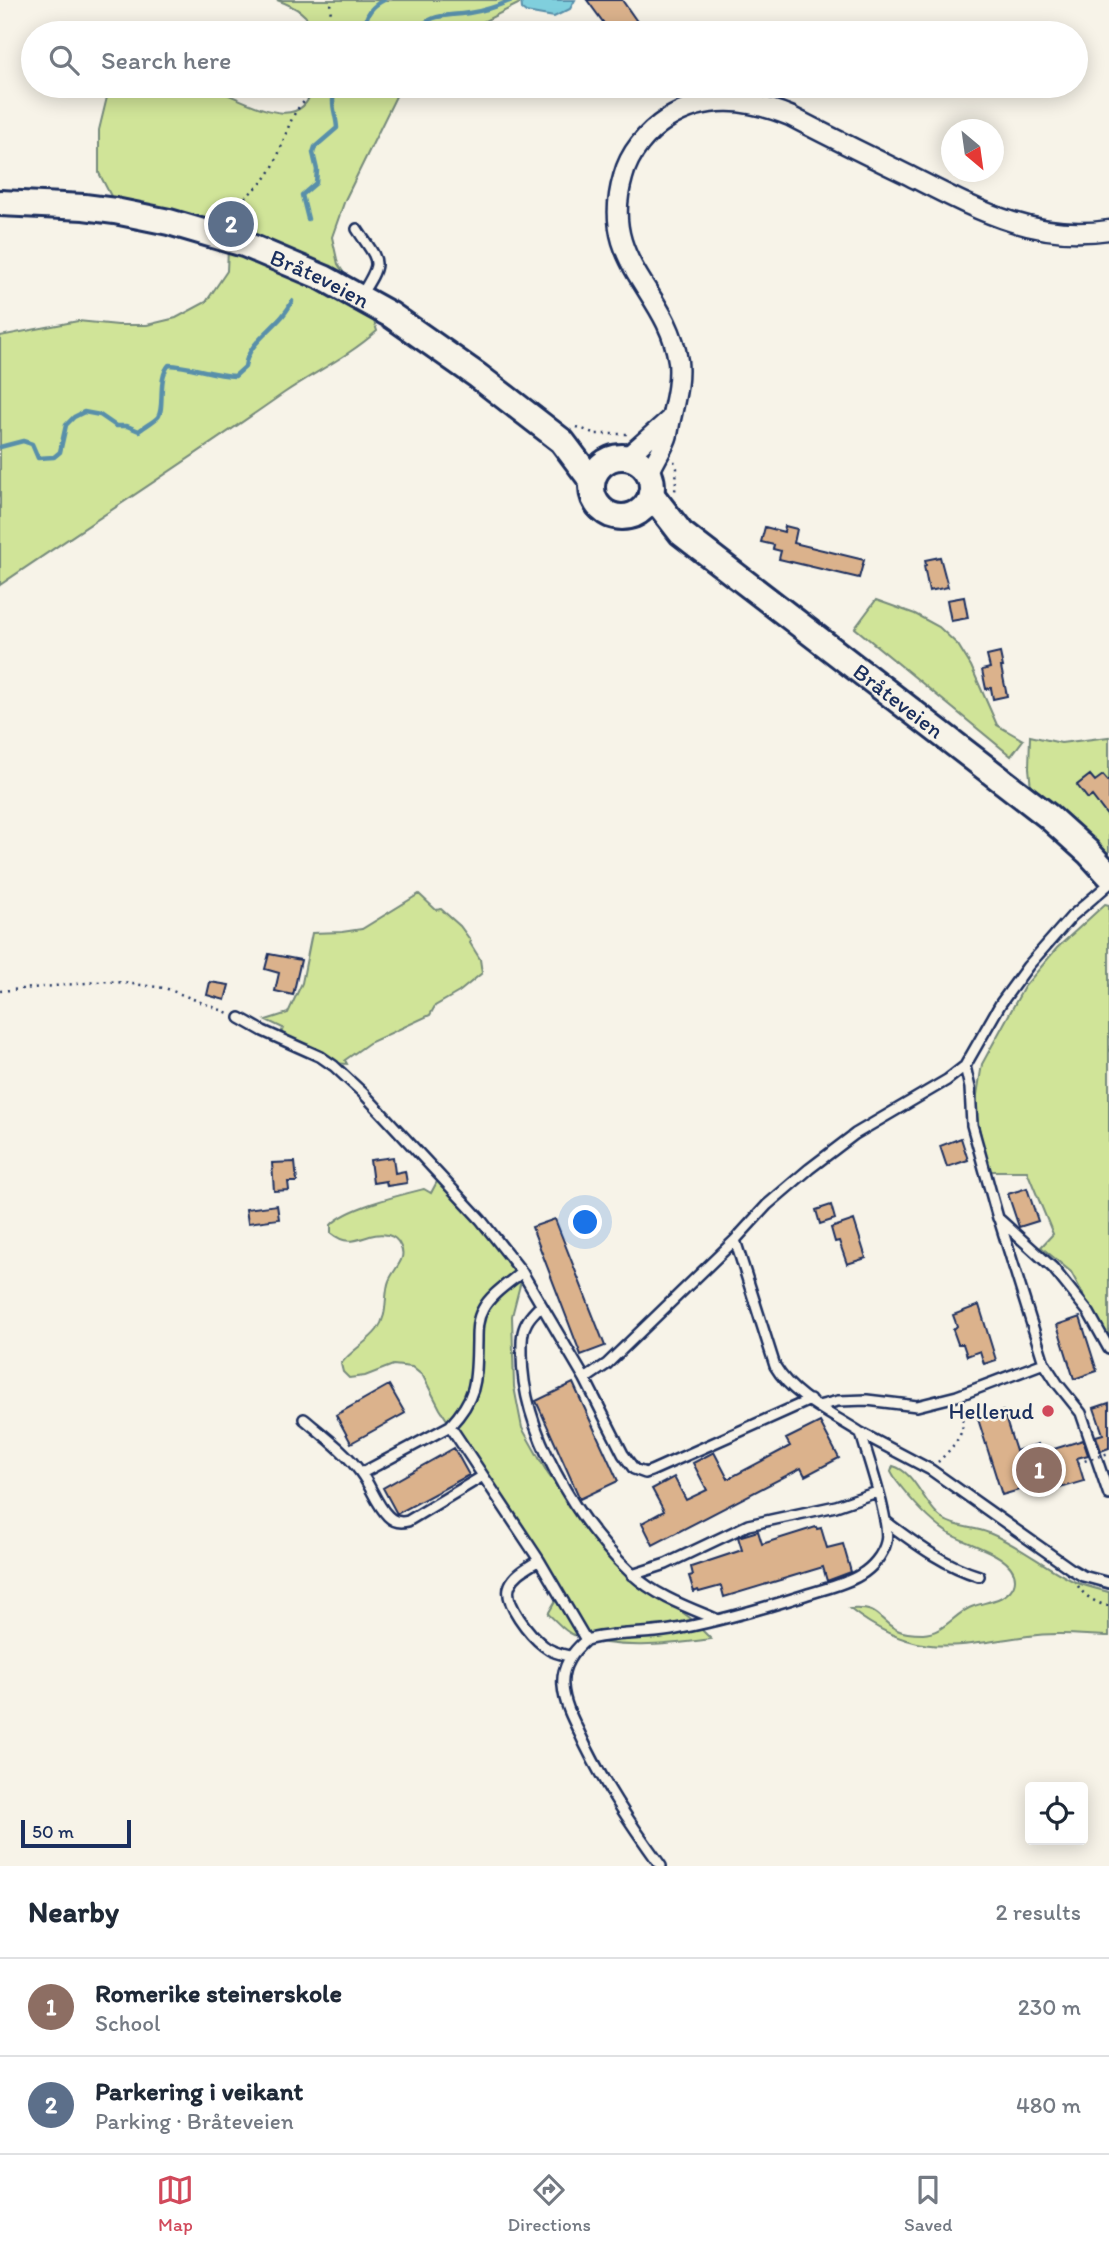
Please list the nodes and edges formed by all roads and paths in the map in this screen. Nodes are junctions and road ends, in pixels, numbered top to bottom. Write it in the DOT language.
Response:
graph roads {
  1 [pos="330,0"];
  2 [pos="330,21"];
  3 [pos="308,98"];
  4 [pos="0,203"];
  5 [pos="357,229"];
  6 [pos="1109,230"];
  7 [pos="221,236"];
  8 [pos="360,296"];
  9 [pos="671,418"];
  10 [pos="562,442"];
  11 [pos="618,458"];
  12 [pos="592,481"];
  13 [pos="650,484"];
  14 [pos="633,515"];
  15 [pos="681,533"];
  16 [pos="1109,875"];
  17 [pos="1109,884"];
  18 [pos="0,991"];
  19 [pos="240,1018"];
  20 [pos="965,1066"];
  21 [pos="998,1218"];
  22 [pos="735,1240"];
  23 [pos="522,1272"];
  24 [pos="540,1306"];
  25 [pos="1109,1349"];
  26 [pos="1044,1363"];
  27 [pos="585,1379"];
  28 [pos="814,1403"];
  29 [pos="917,1406"];
  30 [pos="304,1419"];
  31 [pos="450,1426"];
  32 [pos="861,1433"];
  33 [pos="1109,1453"];
  34 [pos="1078,1463"];
  35 [pos="931,1470"];
  36 [pos="362,1473"];
  37 [pos="483,1476"];
  38 [pos="877,1492"];
  39 [pos="1109,1495"];
  40 [pos="885,1521"];
  41 [pos="539,1560"];
  42 [pos="1071,1569"];
  43 [pos="632,1575"];
  44 [pos="979,1576"];
  45 [pos="1109,1583"];
  46 [pos="1109,1606"];
  47 [pos="716,1619"];
  48 [pos="586,1640"];
  49 [pos="569,1657"];
  50 [pos="661,1866"];
  1 -- 2 [label="path"];
  3 -- 7 [label="path"];
  4 -- 7 [label="main road, Bråteveien"];
  5 -- 8 [label="lane"];
  6 -- 9 [label="street"];
  7 -- 8 [label="main road, Bråteveien"];
  8 -- 10 [label="main road, Bråteveien"];
  9 -- 11 [label="street"];
  9 -- 13 [label="street"];
  10 -- 11 [label="main road, Bråteveien"];
  10 -- 12 [label="main road, Bråteveien"];
  11 -- 12 [label="main road"];
  11 -- 13 [label="main road"];
  12 -- 14 [label="main road"];
  13 -- 14 [label="main road"];
  13 -- 15 [label="main road, Bråteveien"];
  14 -- 15 [label="main road, Bråteveien"];
  15 -- 16 [label="main road, Bråteveien"];
  17 -- 20 [label="lane"];
  18 -- 19 [label="path"];
  19 -- 23 [label="lane"];
  20 -- 21 [label="lane"];
  20 -- 22 [label="lane"];
  21 -- 25 [label="lane"];
  21 -- 26 [label="lane"];
  22 -- 27 [label="lane"];
  22 -- 28 [label="lane"];
  23 -- 24 [label="lane"];
  23 -- 31 [label="lane"];
  24 -- 27 [label="lane"];
  24 -- 43 [label="lane"];
  26 -- 29 [label="lane"];
  26 -- 39 [label="lane"];
  27 -- 28 [label="lane"];
  28 -- 29 [label="lane"];
  28 -- 32 [label="lane"];
  29 -- 35 [label="path"];
  30 -- 36 [label="lane"];
  31 -- 36 [label="lane"];
  31 -- 37 [label="lane"];
  32 -- 35 [label="lane"];
  32 -- 38 [label="lane"];
  33 -- 34 [label="path, bridge"];
  35 -- 42 [label="lane"];
  36 -- 37 [label="lane"];
  37 -- 41 [label="lane"];
  38 -- 40 [label="lane"];
  38 -- 43 [label="lane"];
  40 -- 44 [label="lane"];
  40 -- 47 [label="lane"];
  41 -- 48 [label="lane"];
  41 -- 49 [label="lane"];
  42 -- 45 [label="lane"];
  42 -- 46 [label="path"];
  43 -- 47 [label="lane"];
  47 -- 48 [label="lane"];
  48 -- 49 [label="lane"];
  49 -- 50 [label="lane"];
}
